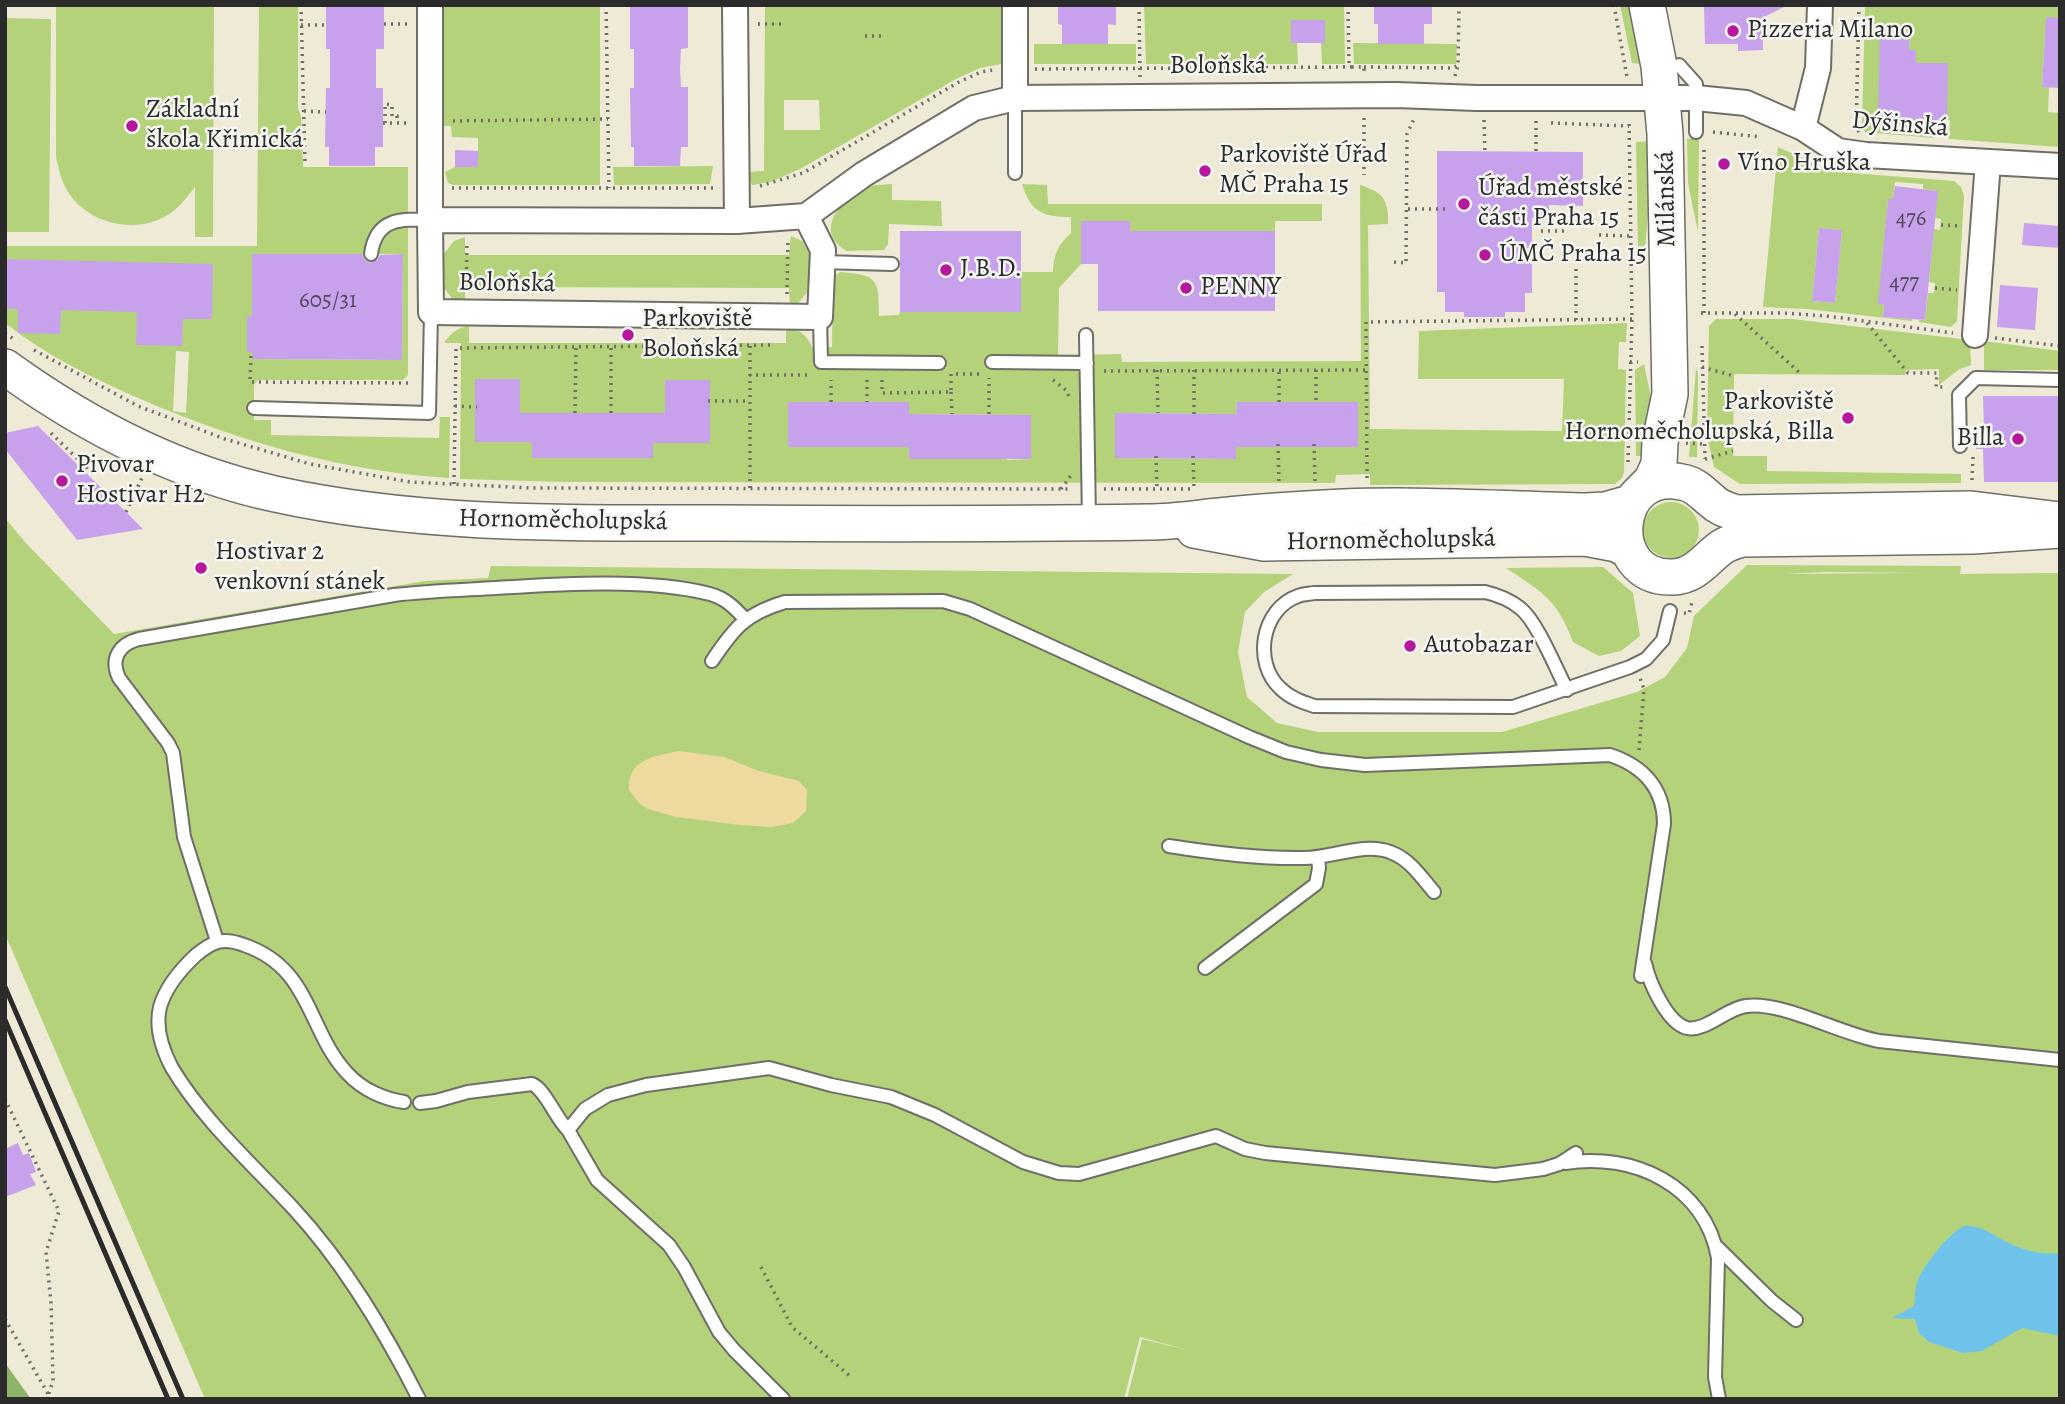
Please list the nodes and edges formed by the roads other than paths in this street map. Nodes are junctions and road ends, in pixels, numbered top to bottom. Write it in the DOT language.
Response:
graph roads {
  1 [pos="430,5"];
  2 [pos="734,5"];
  3 [pos="1015,5"];
  4 [pos="1647,5"];
  5 [pos="1820,5"];
  6 [pos="1679,65"];
  7 [pos="1015,98"];
  8 [pos="1680,99"];
  9 [pos="1803,128"];
  10 [pos="1700,132"];
  11 [pos="1988,162"];
  12 [pos="2060,166"];
  13 [pos="1015,173"];
  14 [pos="797,217"];
  15 [pos="430,220"];
  16 [pos="737,221"];
  17 [pos="371,254"];
  18 [pos="822,262"];
  19 [pos="892,264"];
  20 [pos="431,312"];
  21 [pos="820,317"];
  22 [pos="1086,335"];
  23 [pos="1975,335"];
  24 [pos="992,362"];
  25 [pos="939,363"];
  26 [pos="1087,363"];
  27 [pos="5,367"];
  28 [pos="2060,380"];
  29 [pos="1670,394"];
  30 [pos="254,408"];
  31 [pos="1960,446"];
  32 [pos="1706,479"];
  33 [pos="1633,486"];
  34 [pos="1089,505"];
  35 [pos="1155,506"];
  36 [pos="2060,520"];
  37 [pos="2060,530"];
  38 [pos="1629,551"];
  39 [pos="1710,559"];
  40 [pos="1670,611"];
  41 [pos="745,619"];
  42 [pos="712,661"];
  43 [pos="1567,690"];
  44 [pos="1169,846"];
  45 [pos="1318,857"];
  46 [pos="1434,892"];
  47 [pos="217,941"];
  48 [pos="1645,952"];
  49 [pos="1205,968"];
  50 [pos="1641,976"];
  51 [pos="2060,1060"];
  52 [pos="404,1102"];
  53 [pos="420,1103"];
  54 [pos="568,1130"];
  55 [pos="1576,1153"];
  56 [pos="1559,1164"];
  57 [pos="1716,1246"];
  58 [pos="1796,1320"];
  59 [pos="419,1399"];
  60 [pos="783,1399"];
  61 [pos="1719,1399"];
  1 -- 15 [label="street, Boloňská"];
  2 -- 16 [label="street"];
  3 -- 7 [label="street"];
  4 -- 8 [label="street, Milánská"];
  5 -- 9 [label="street"];
  6 -- 8 [label="lane"];
  7 -- 8 [label="street, Boloňská"];
  7 -- 13 [label="lane"];
  7 -- 14 [label="street, Boloňská"];
  8 -- 9 [label="street, Dýšinská"];
  8 -- 10 [label="lane"];
  8 -- 29 [label="street, Milánská"];
  9 -- 11 [label="street, Dýšinská"];
  11 -- 12 [label="street, Dýšinská"];
  11 -- 23 [label="street"];
  14 -- 16 [label="street"];
  14 -- 18 [label="street"];
  15 -- 16 [label="street"];
  15 -- 17 [label="lane"];
  15 -- 20 [label="street, Boloňská"];
  18 -- 19 [label="lane"];
  18 -- 21 [label="street"];
  20 -- 21 [label="street, Boloňská"];
  20 -- 30 [label="lane"];
  21 -- 25 [label="lane"];
  22 -- 26 [label="lane"];
  24 -- 26 [label="lane"];
  26 -- 34 [label="lane"];
  27 -- 34 [label="street, Hornoměcholupská"];
  28 -- 31 [label="lane"];
  29 -- 32 [label="street, Milánská"];
  29 -- 33 [label="street, Milánská"];
  32 -- 33 [label="street, Hornoměcholupská"];
  32 -- 36 [label="street, Hornoměcholupská"];
  32 -- 39 [label="street"];
  33 -- 35 [label="street, Hornoměcholupská"];
  33 -- 38 [label="street"];
  34 -- 35 [label="street, Hornoměcholupská"];
  35 -- 38 [label="street, Hornoměcholupská"];
  37 -- 39 [label="street, Hornoměcholupská"];
  38 -- 39 [label="street, Hornoměcholupská"];
  40 -- 43 [label="lane"];
  41 -- 42 [label="lane"];
  41 -- 47 [label="lane"];
  41 -- 48 [label="lane"];
  43 -- 43 [label="lane"];
  44 -- 45 [label="lane"];
  45 -- 46 [label="lane"];
  45 -- 49 [label="lane"];
  47 -- 52 [label="lane"];
  47 -- 59 [label="lane"];
  48 -- 50 [label="lane"];
  48 -- 51 [label="lane"];
  53 -- 54 [label="lane"];
  54 -- 56 [label="lane"];
  54 -- 60 [label="lane"];
  55 -- 56 [label="lane"];
  56 -- 57 [label="lane"];
  57 -- 58 [label="lane"];
  57 -- 61 [label="lane"];
}
